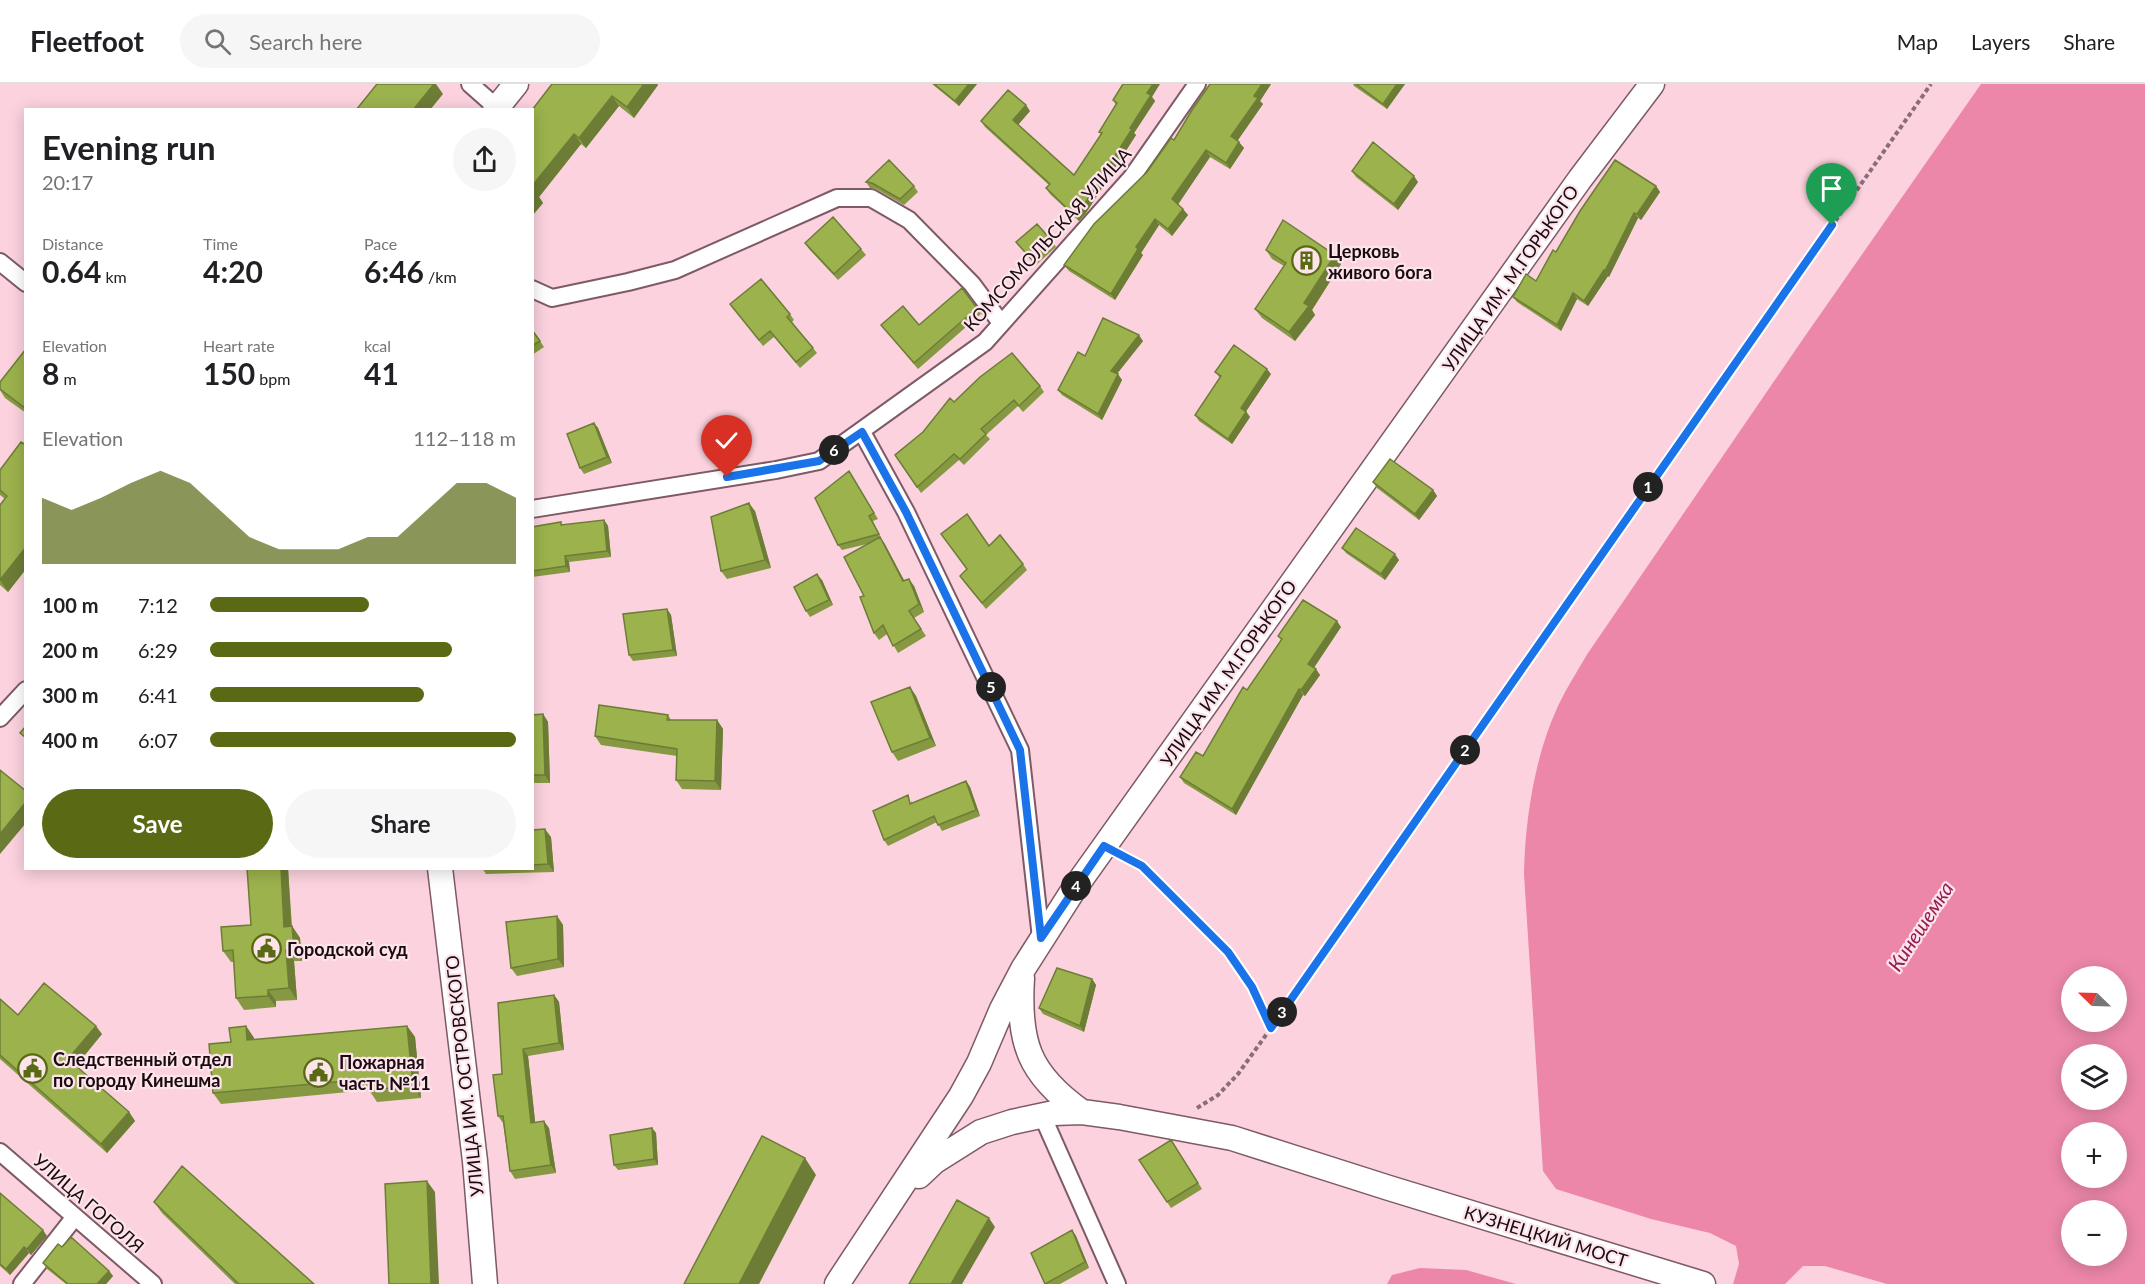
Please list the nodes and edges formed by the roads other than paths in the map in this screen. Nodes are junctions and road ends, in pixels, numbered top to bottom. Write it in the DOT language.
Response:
graph roads {
  1 [pos="470,84"];
  2 [pos="516,84"];
  3 [pos="1197,84"];
  4 [pos="1652,84"];
  5 [pos="495,108"];
  6 [pos="0,262"];
  7 [pos="24,281"];
  8 [pos="534,290"];
  9 [pos="1001,323"];
  10 [pos="862,432"];
  11 [pos="534,509"];
  12 [pos="24,692"];
  13 [pos="0,718"];
  14 [pos="440,870"];
  15 [pos="1041,938"];
  16 [pos="1023,969"];
  17 [pos="1082,1112"];
  18 [pos="1042,1115"];
  19 [pos="0,1152"];
  20 [pos="896,1198"];
  21 [pos="75,1218"];
  22 [pos="22,1284"];
  23 [pos="153,1284"];
  24 [pos="485,1284"];
  25 [pos="837,1284"];
  26 [pos="1117,1284"];
  27 [pos="1703,1284"];
  1 -- 5 [label="street"];
  2 -- 5 [label="street"];
  3 -- 9 [label="street, КОМСОМОЛЬСКАЯ УЛИЦА"];
  4 -- 15 [label="street, УЛИЦА ИМ. М.ГОРЬКОГО"];
  6 -- 7 [label="street"];
  8 -- 9 [label="street"];
  9 -- 10 [label="street, КОМСОМОЛЬСКАЯ УЛИЦА"];
  10 -- 11 [label="street, КОМСОМОЛЬСКАЯ УЛИЦА"];
  10 -- 15 [label="street"];
  12 -- 13 [label="street"];
  14 -- 24 [label="street, УЛИЦА ИМ. ОСТРОВСКОГО"];
  15 -- 16 [label="street, УЛИЦА ИМ. М.ГОРЬКОГО"];
  16 -- 17 [label="street"];
  16 -- 20 [label="street, УЛИЦА ИМ. М.ГОРЬКОГО"];
  17 -- 18 [label="street"];
  17 -- 27 [label="street, КУЗНЕЦКИЙ МОСТ"];
  18 -- 20 [label="street"];
  18 -- 26 [label="street"];
  19 -- 21 [label="street, УЛИЦА ГОГОЛЯ"];
  20 -- 25 [label="street, УЛИЦА ИМ. М.ГОРЬКОГО"];
  21 -- 22 [label="street"];
  21 -- 23 [label="street, УЛИЦА ГОГОЛЯ"];
}
